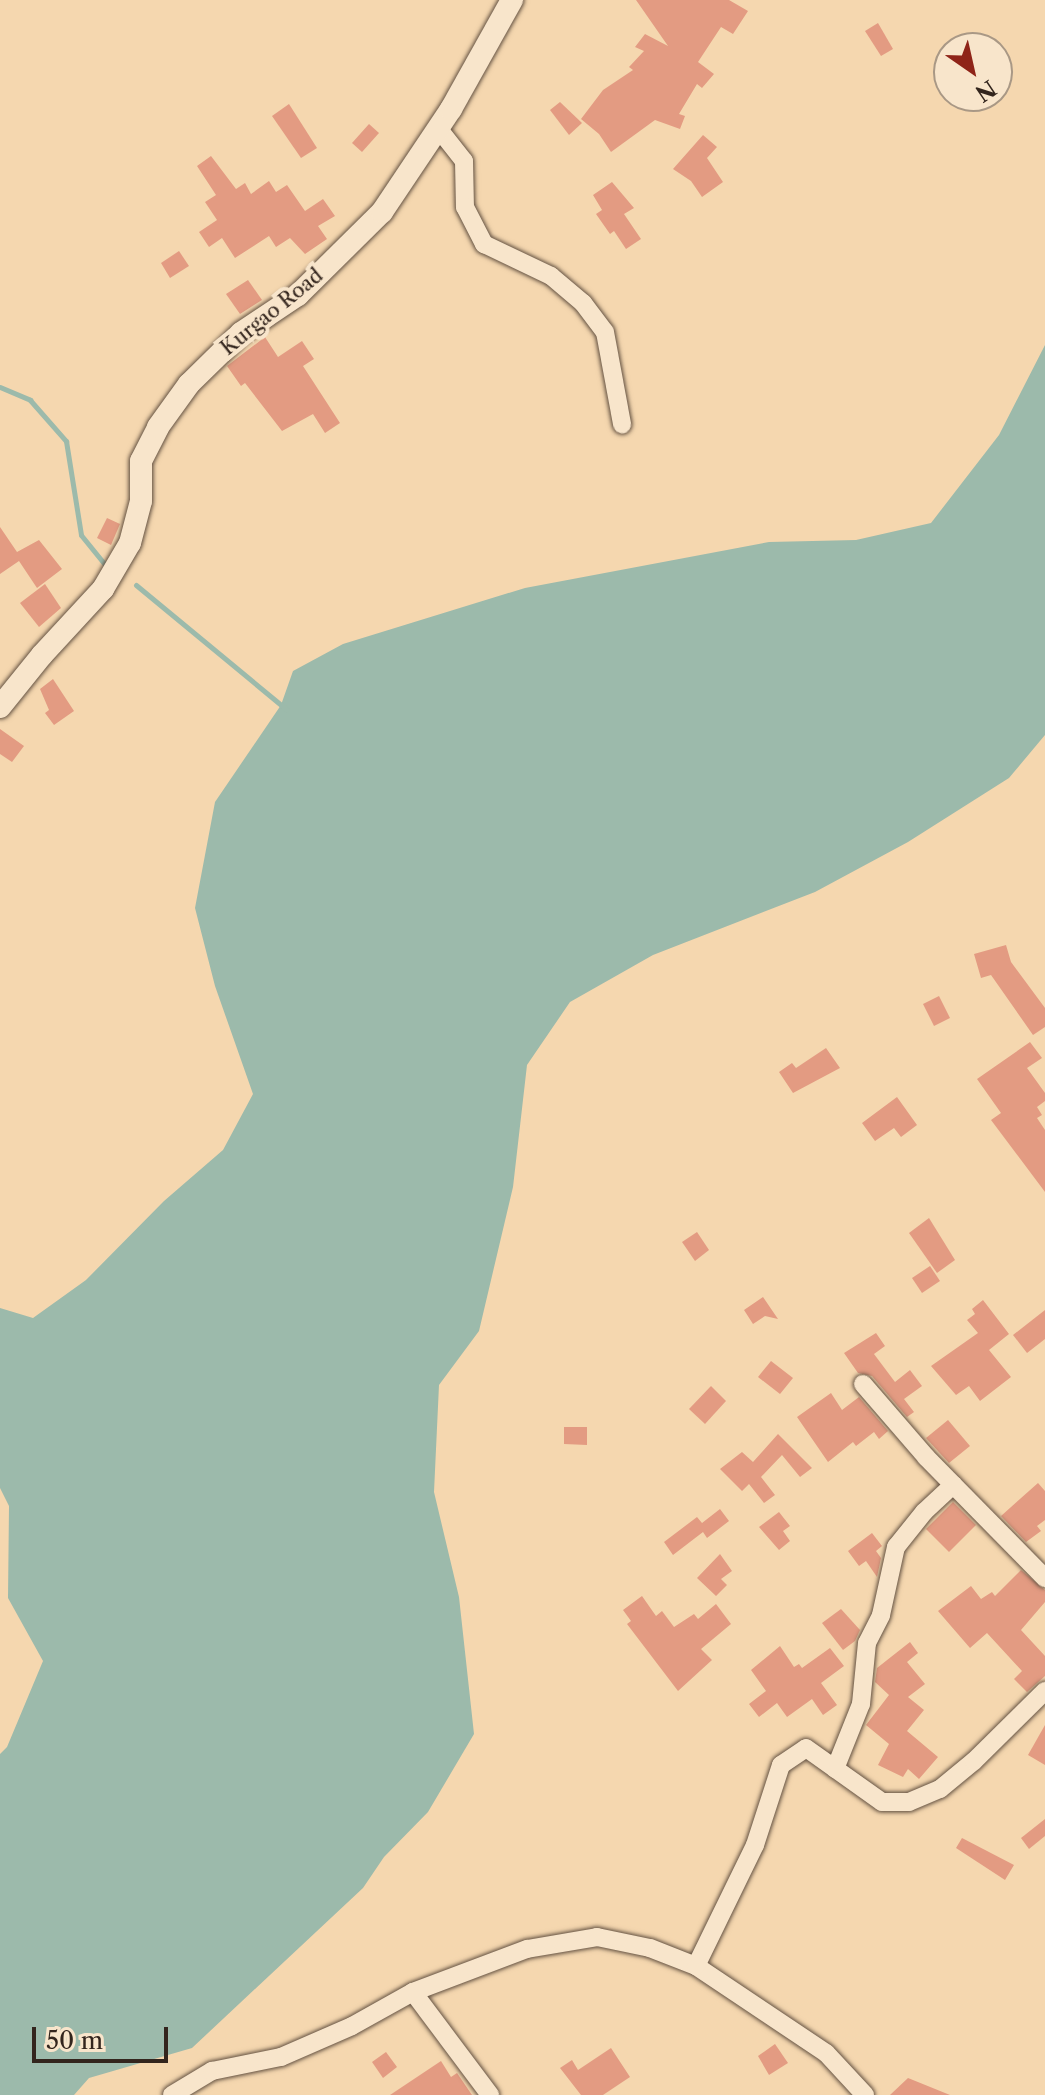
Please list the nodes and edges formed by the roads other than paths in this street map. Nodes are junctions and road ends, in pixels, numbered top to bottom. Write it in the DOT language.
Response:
graph roads {
  1 [pos="512,0"];
  2 [pos="438,128"];
  3 [pos="622,424"];
  4 [pos="0,707"];
  5 [pos="863,1384"];
  6 [pos="953,1485"];
  7 [pos="1045,1578"];
  8 [pos="1045,1691"];
  9 [pos="835,1769"];
  10 [pos="696,1966"];
  11 [pos="413,1992"];
  12 [pos="172,2095"];
  13 [pos="490,2095"];
  14 [pos="865,2095"];
  1 -- 2 [label="street, Kurgao Road"];
  2 -- 3 [label="street"];
  2 -- 4 [label="street, Kurgao Road"];
  5 -- 6 [label="street"];
  6 -- 7 [label="street"];
  6 -- 9 [label="street"];
  8 -- 9 [label="street"];
  9 -- 10 [label="street"];
  10 -- 11 [label="street"];
  10 -- 14 [label="street"];
  11 -- 12 [label="street"];
  11 -- 13 [label="street"];
}
